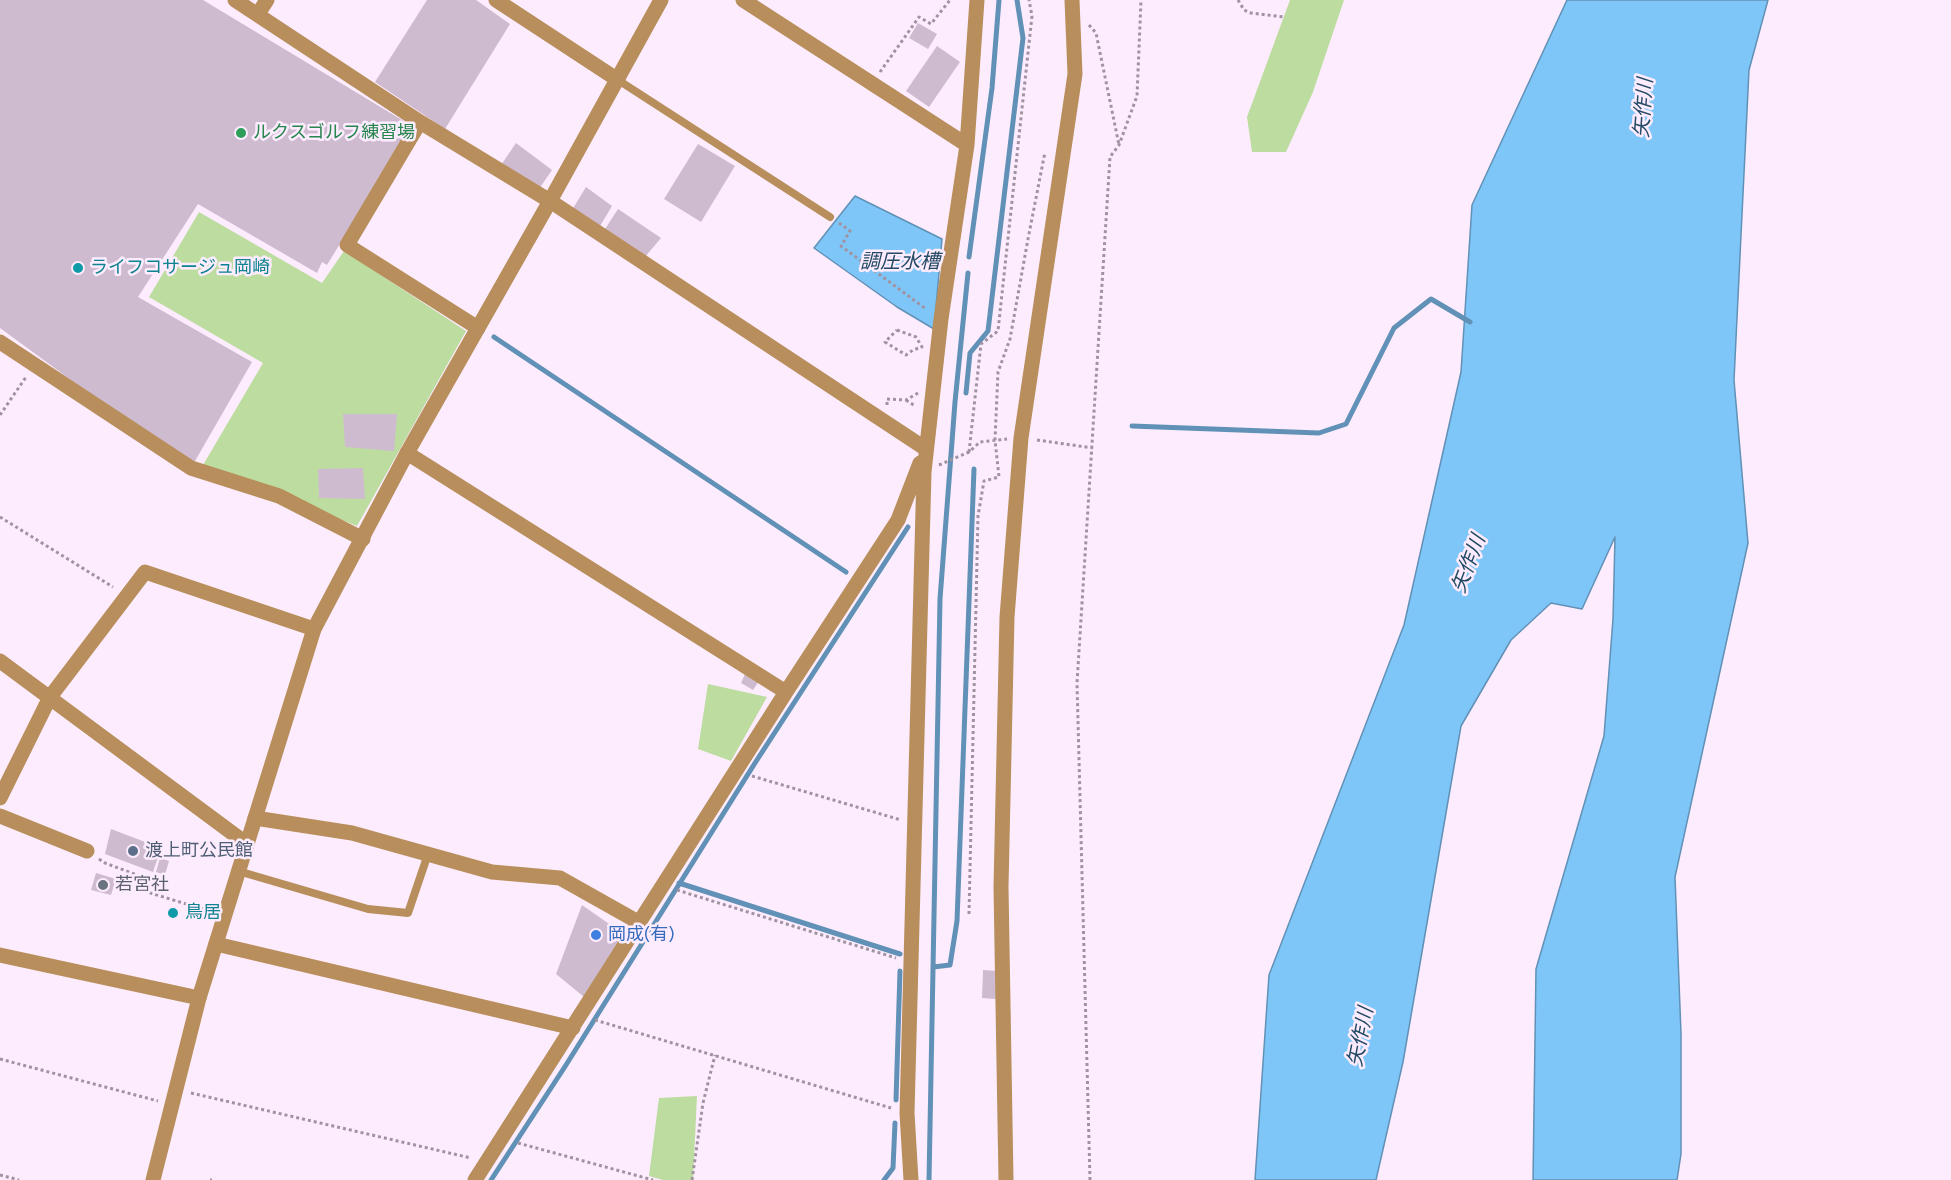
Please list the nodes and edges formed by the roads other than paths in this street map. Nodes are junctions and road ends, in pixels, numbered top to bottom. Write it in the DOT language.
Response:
graph roads {
  1 [pos="235,0"];
  2 [pos="267,0"];
  3 [pos="496,0"];
  4 [pos="662,0"];
  5 [pos="743,0"];
  6 [pos="977,0"];
  7 [pos="1072,3"];
  8 [pos="258,14"];
  9 [pos="618,80"];
  10 [pos="420,122"];
  11 [pos="967,145"];
  12 [pos="550,201"];
  13 [pos="830,217"];
  14 [pos="478,328"];
  15 [pos="0,342"];
  16 [pos="926,449"];
  17 [pos="407,453"];
  18 [pos="363,539"];
  19 [pos="314,629"];
  20 [pos="0,661"];
  21 [pos="786,692"];
  22 [pos="50,697"];
  23 [pos="0,798"];
  24 [pos="0,816"];
  25 [pos="255,818"];
  26 [pos="247,843"];
  27 [pos="87,851"];
  28 [pos="428,854"];
  29 [pos="238,871"];
  30 [pos="640,923"];
  31 [pos="216,945"];
  32 [pos="0,955"];
  33 [pos="198,998"];
  34 [pos="577,1022"];
  35 [pos="153,1180"];
  36 [pos="475,1180"];
  37 [pos="911,1180"];
  38 [pos="1006,1180"];
  1 -- 8 [label="street"];
  2 -- 8 [label="street"];
  3 -- 9 [label="street"];
  4 -- 9 [label="street"];
  5 -- 11 [label="street"];
  6 -- 11 [label="street"];
  7 -- 38 [label="street"];
  8 -- 10 [label="street"];
  9 -- 12 [label="street"];
  9 -- 13 [label="lane"];
  10 -- 12 [label="street"];
  10 -- 14 [label="street"];
  11 -- 16 [label="street"];
  12 -- 14 [label="street"];
  12 -- 16 [label="street"];
  14 -- 17 [label="street"];
  15 -- 18 [label="street"];
  16 -- 21 [label="street"];
  16 -- 37 [label="street"];
  17 -- 18 [label="street"];
  17 -- 21 [label="street"];
  18 -- 19 [label="street"];
  19 -- 22 [label="street"];
  19 -- 25 [label="street"];
  20 -- 22 [label="street"];
  21 -- 30 [label="street"];
  22 -- 23 [label="street"];
  22 -- 26 [label="street"];
  24 -- 27 [label="street"];
  25 -- 26 [label="street"];
  25 -- 28 [label="street"];
  26 -- 29 [label="street"];
  28 -- 29 [label="lane"];
  28 -- 30 [label="street"];
  29 -- 31 [label="street"];
  30 -- 34 [label="street"];
  31 -- 33 [label="street"];
  31 -- 34 [label="street"];
  32 -- 33 [label="street"];
  33 -- 35 [label="street"];
  34 -- 36 [label="street"];
}
